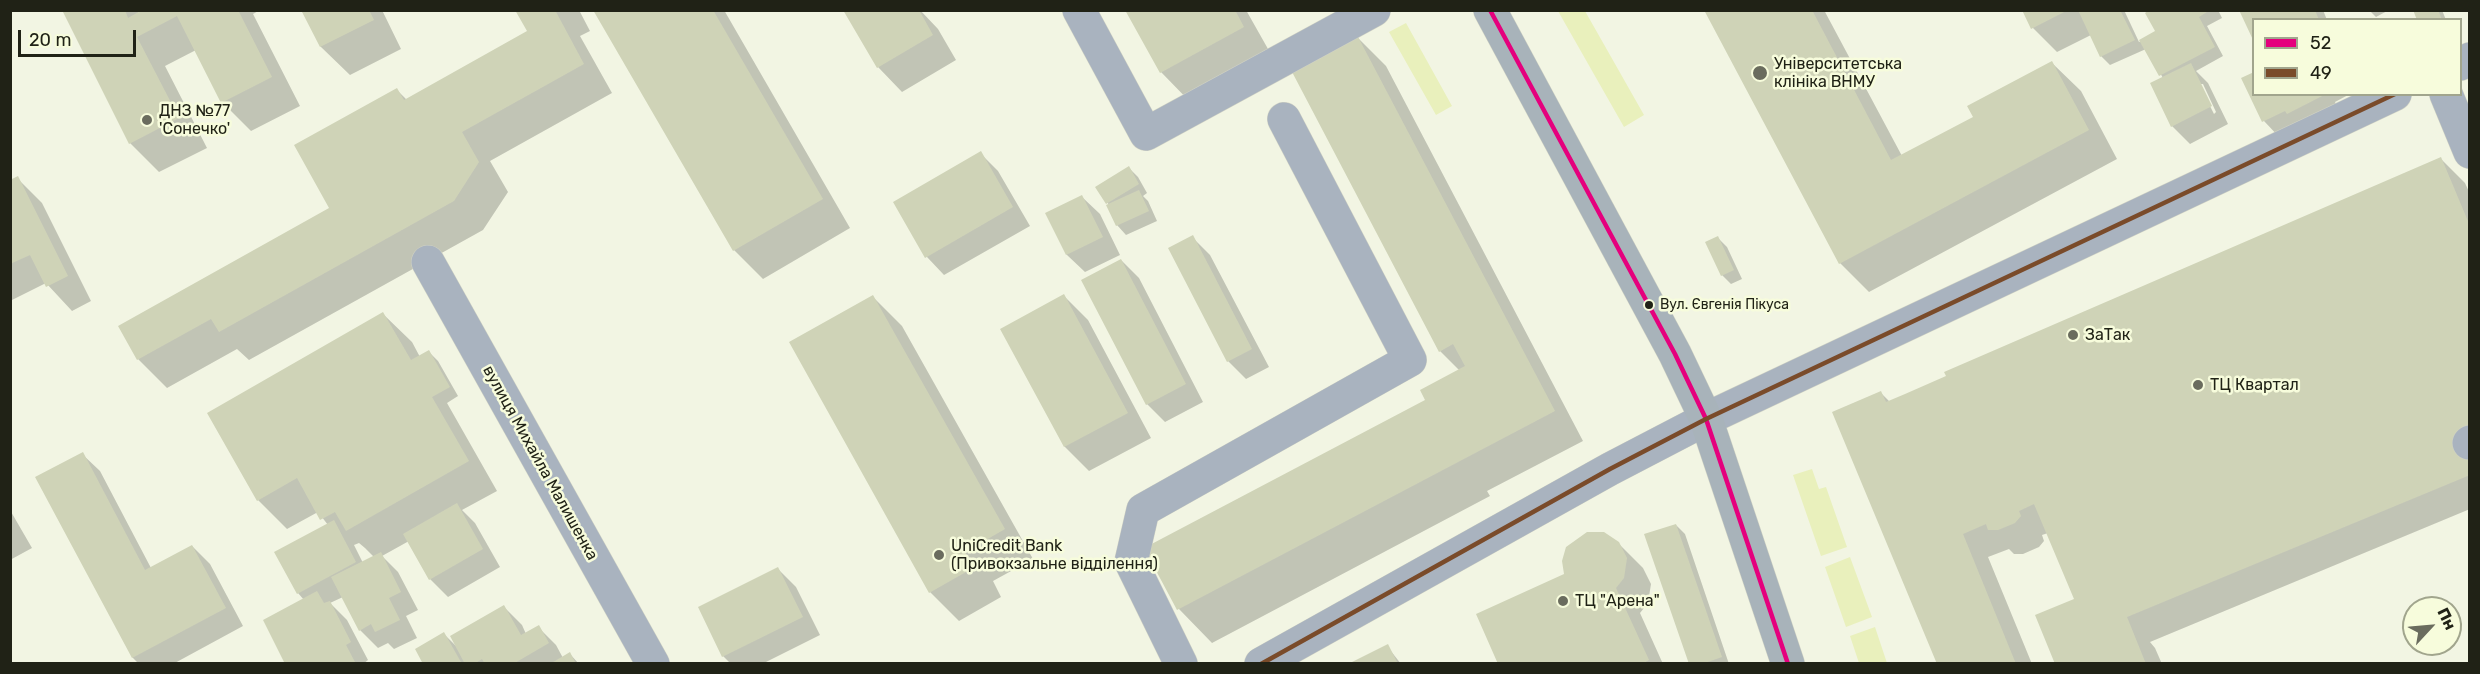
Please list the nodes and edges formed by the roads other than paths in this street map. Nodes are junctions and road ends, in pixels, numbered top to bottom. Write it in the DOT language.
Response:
graph roads {
  1 [pos="1079,10"];
  2 [pos="1374,10"];
  3 [pos="1490,10"];
  4 [pos="2392,96"];
  5 [pos="2447,96"];
  6 [pos="1284,119"];
  7 [pos="2469,152"];
  8 [pos="428,262"];
  9 [pos="1706,418"];
  10 [pos="1782,662"];
  11 [pos="653,663"];
  12 [pos="1181,663"];
  13 [pos="1261,663"];
  1 -- 2 [label="street"];
  3 -- 9 [label="main road"];
  4 -- 9 [label="street"];
  5 -- 7 [label="street"];
  6 -- 12 [label="street"];
  8 -- 11 [label="street, вулиця Михайла Малишенка"];
  9 -- 10 [label="main road"];
  9 -- 13 [label="street"];
}
